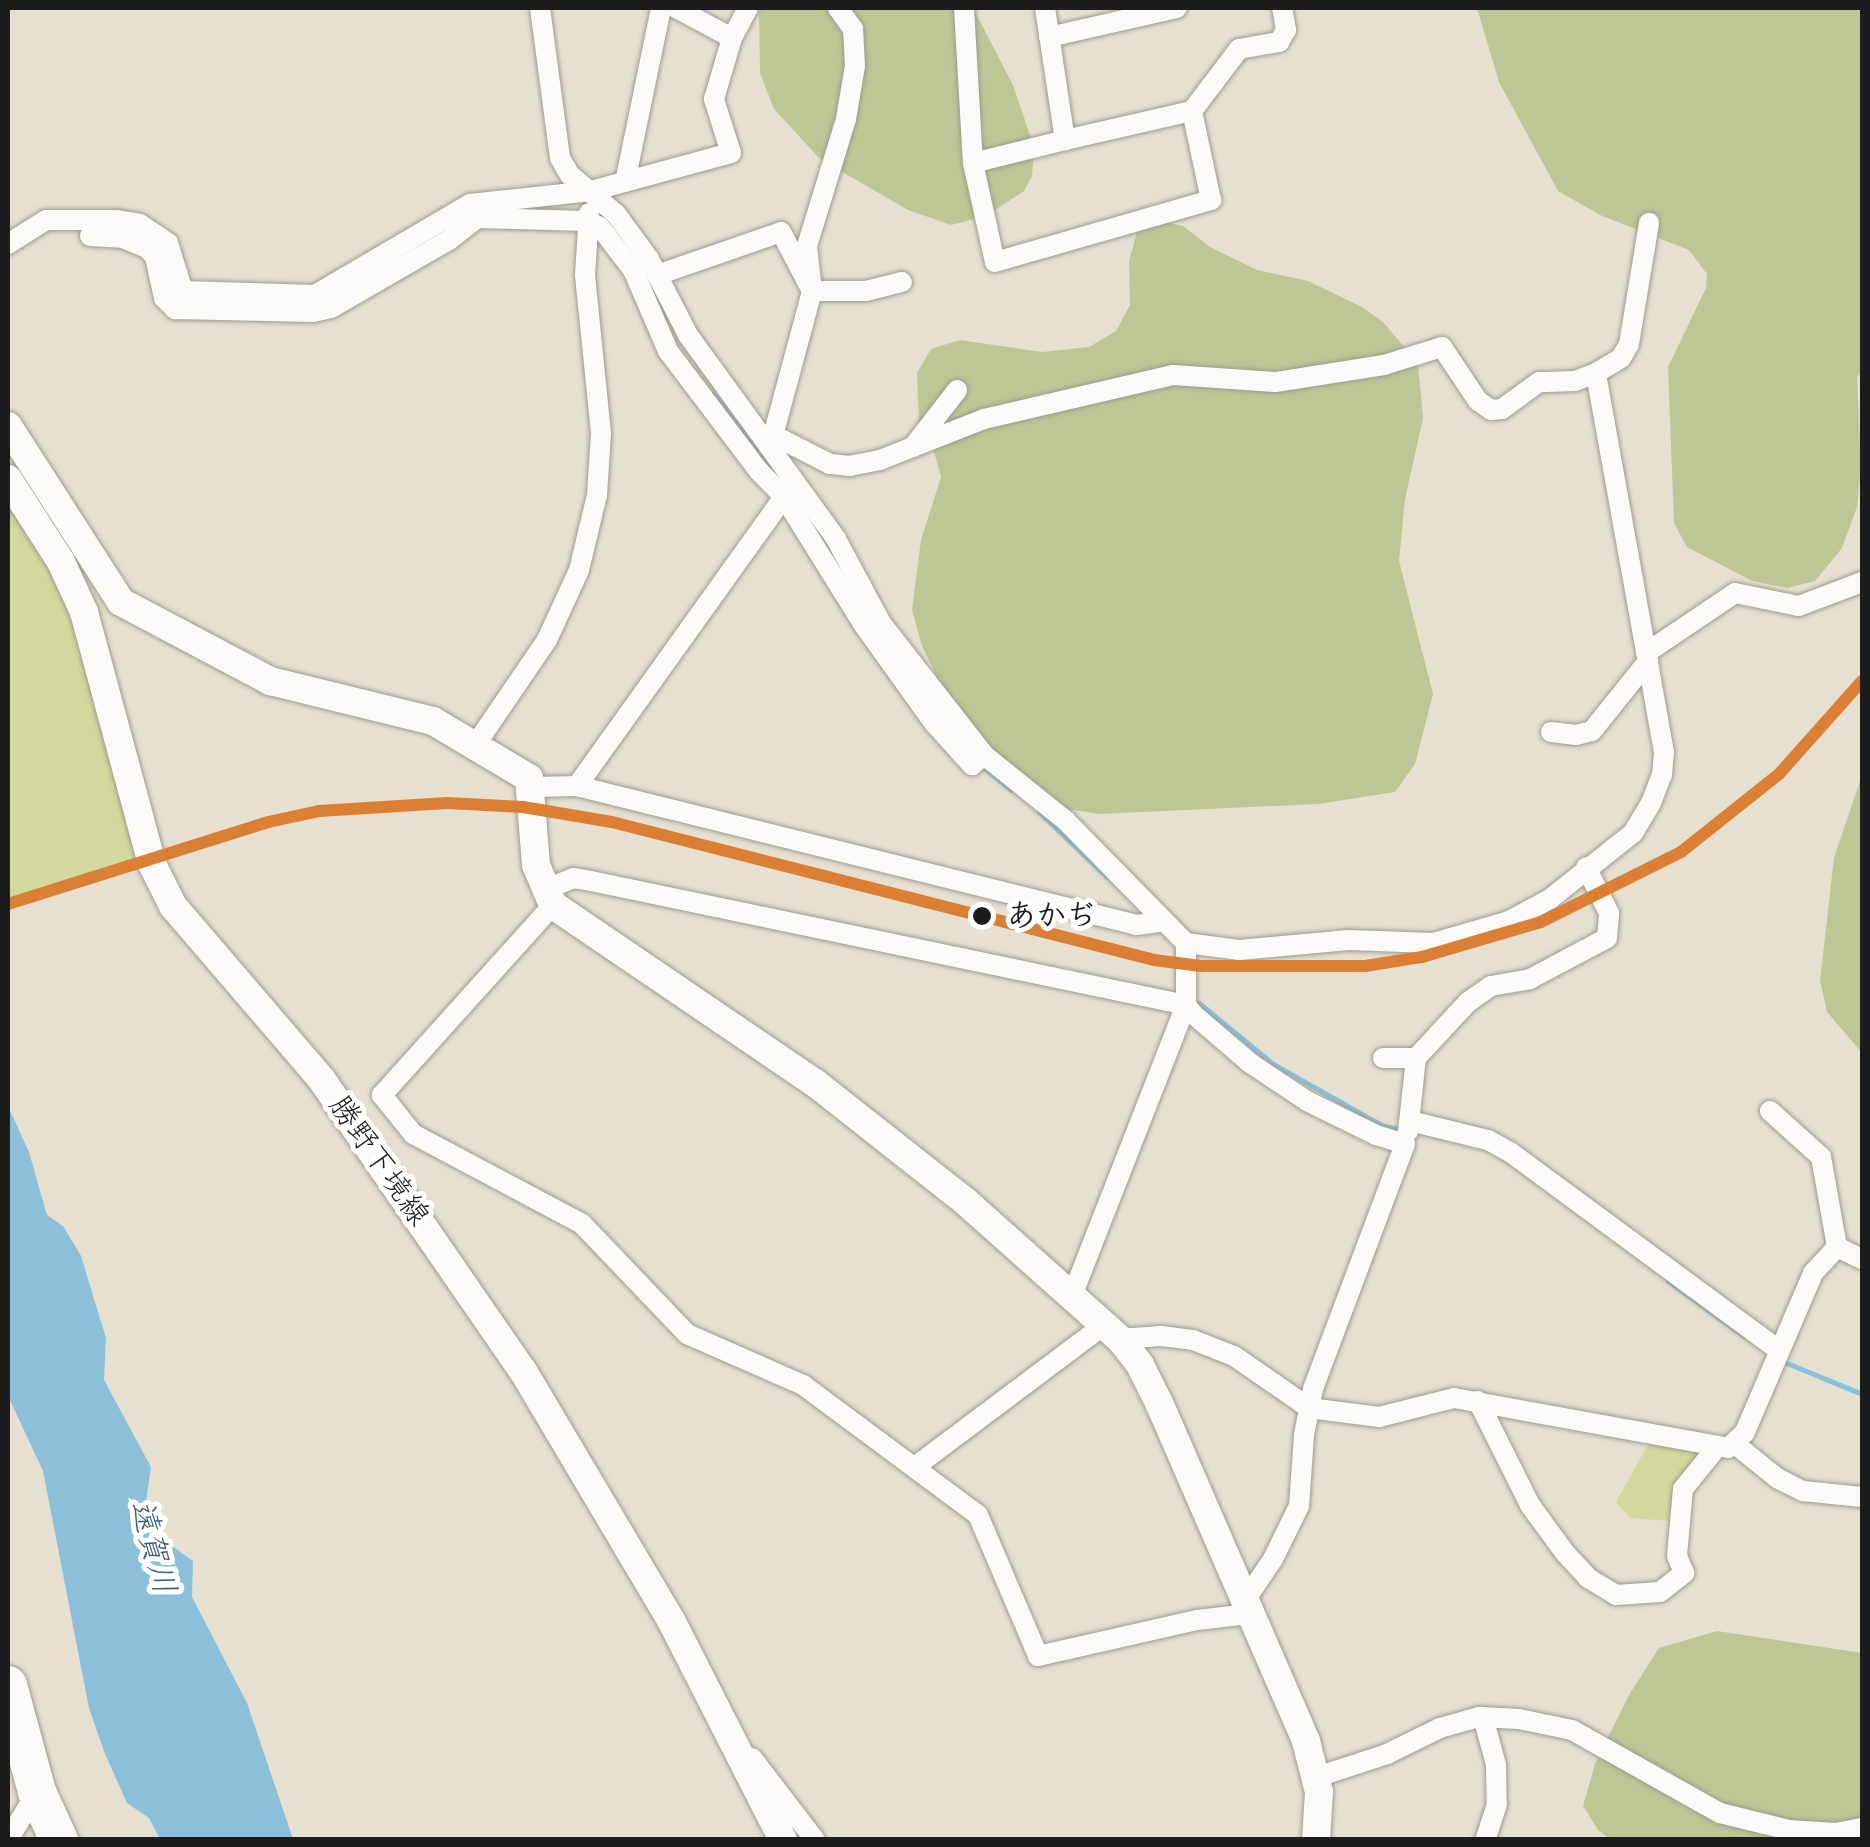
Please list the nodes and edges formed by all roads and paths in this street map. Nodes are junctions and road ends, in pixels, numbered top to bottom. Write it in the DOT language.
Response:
graph roads {
  1 [pos="540,8"];
  2 [pos="661,8"];
  3 [pos="676,8"];
  4 [pos="748,8"];
  5 [pos="838,8"];
  6 [pos="964,8"];
  7 [pos="1044,8"];
  8 [pos="1178,8"];
  9 [pos="1282,8"];
  10 [pos="1049,36"];
  11 [pos="732,38"];
  12 [pos="1192,111"];
  13 [pos="1066,140"];
  14 [pos="973,163"];
  15 [pos="625,182"];
  16 [pos="591,191"];
  17 [pos="588,221"];
  18 [pos="1649,223"];
  19 [pos="116,228"];
  20 [pos="90,236"];
  21 [pos="8,244"];
  22 [pos="657,275"];
  23 [pos="902,282"];
  24 [pos="812,290"];
  25 [pos="1596,373"];
  26 [pos="957,390"];
  27 [pos="8,426"];
  28 [pos="772,441"];
  29 [pos="911,448"];
  30 [pos="8,480"];
  31 [pos="789,490"];
  32 [pos="1862,582"];
  33 [pos="1647,657"];
  34 [pos="1551,732"];
  35 [pos="476,744"];
  36 [pos="577,786"];
  37 [pos="533,788"];
  38 [pos="1586,867"];
  39 [pos="549,897"];
  40 [pos="1164,921"];
  41 [pos="1186,943"];
  42 [pos="1186,1005"];
  43 [pos="1384,1058"];
  44 [pos="1416,1058"];
  45 [pos="1770,1111"];
  46 [pos="1408,1131"];
  47 [pos="1837,1247"];
  48 [pos="1862,1259"];
  49 [pos="1072,1296"];
  50 [pos="1112,1332"];
  51 [pos="1779,1350"];
  52 [pos="1478,1401"];
  53 [pos="1309,1408"];
  54 [pos="1726,1446"];
  55 [pos="916,1466"];
  56 [pos="1862,1497"];
  57 [pos="1247,1608"];
  58 [pos="8,1685"];
  59 [pos="1483,1717"];
  60 [pos="734,1744"];
  61 [pos="1317,1776"];
  62 [pos="37,1792"];
  63 [pos="1862,1828"];
  64 [pos="8,1840"];
  65 [pos="58,1840"];
  66 [pos="783,1840"];
  67 [pos="815,1840"];
  68 [pos="1316,1840"];
  69 [pos="1485,1840"];
  1 -- 16 [label="street"];
  2 -- 15 [label="street"];
  3 -- 11 [label="street"];
  4 -- 11 [label="street"];
  5 -- 24 [label="street"];
  6 -- 14 [label="street"];
  7 -- 10 [label="street"];
  8 -- 10 [label="street"];
  9 -- 12 [label="street"];
  10 -- 13 [label="street"];
  11 -- 15 [label="street"];
  12 -- 13 [label="street"];
  12 -- 14 [label="street"];
  13 -- 14 [label="street"];
  15 -- 16 [label="street"];
  16 -- 17 [label="street"];
  16 -- 19 [label="street"];
  16 -- 22 [label="street"];
  17 -- 19 [label="street"];
  17 -- 31 [label="street"];
  17 -- 35 [label="street"];
  18 -- 25 [label="street"];
  19 -- 20 [label="street"];
  19 -- 21 [label="street"];
  22 -- 24 [label="street"];
  22 -- 28 [label="street"];
  23 -- 24 [label="street"];
  24 -- 28 [label="street"];
  25 -- 29 [label="street"];
  25 -- 33 [label="street"];
  26 -- 29 [label="street"];
  27 -- 35 [label="street"];
  28 -- 29 [label="street"];
  28 -- 31 [label="street"];
  30 -- 60 [label="street, 勝野下境線"];
  31 -- 36 [label="street"];
  31 -- 40 [label="street"];
  32 -- 33 [label="street"];
  33 -- 34 [label="street"];
  33 -- 38 [label="street"];
  35 -- 37 [label="street"];
  36 -- 37 [label="street"];
  36 -- 40 [label="street"];
  37 -- 39 [label="street"];
  38 -- 41 [label="street"];
  38 -- 44 [label="street"];
  39 -- 42 [label="street"];
  39 -- 49 [label="street"];
  39 -- 55 [label="street"];
  40 -- 41 [label="street"];
  41 -- 42 [label="street"];
  42 -- 46 [label="street"];
  42 -- 49 [label="street"];
  43 -- 44 [label="street"];
  44 -- 46 [label="street"];
  45 -- 47 [label="street"];
  46 -- 51 [label="street"];
  46 -- 53 [label="street"];
  47 -- 48 [label="street"];
  47 -- 51 [label="street"];
  49 -- 50 [label="street"];
  50 -- 53 [label="street"];
  50 -- 55 [label="street"];
  50 -- 57 [label="street"];
  51 -- 54 [label="street"];
  52 -- 53 [label="street"];
  52 -- 54 [label="street"];
  52 -- 54 [label="street"];
  53 -- 57 [label="street"];
  54 -- 56 [label="street"];
  55 -- 57 [label="street"];
  57 -- 61 [label="street"];
  58 -- 62 [label="highway"];
  59 -- 61 [label="street"];
  59 -- 63 [label="street"];
  59 -- 69 [label="street"];
  60 -- 66 [label="street, 勝野下境線"];
  60 -- 67 [label="street"];
  61 -- 68 [label="street"];
  62 -- 64 [label="street"];
  62 -- 65 [label="highway"];
}
